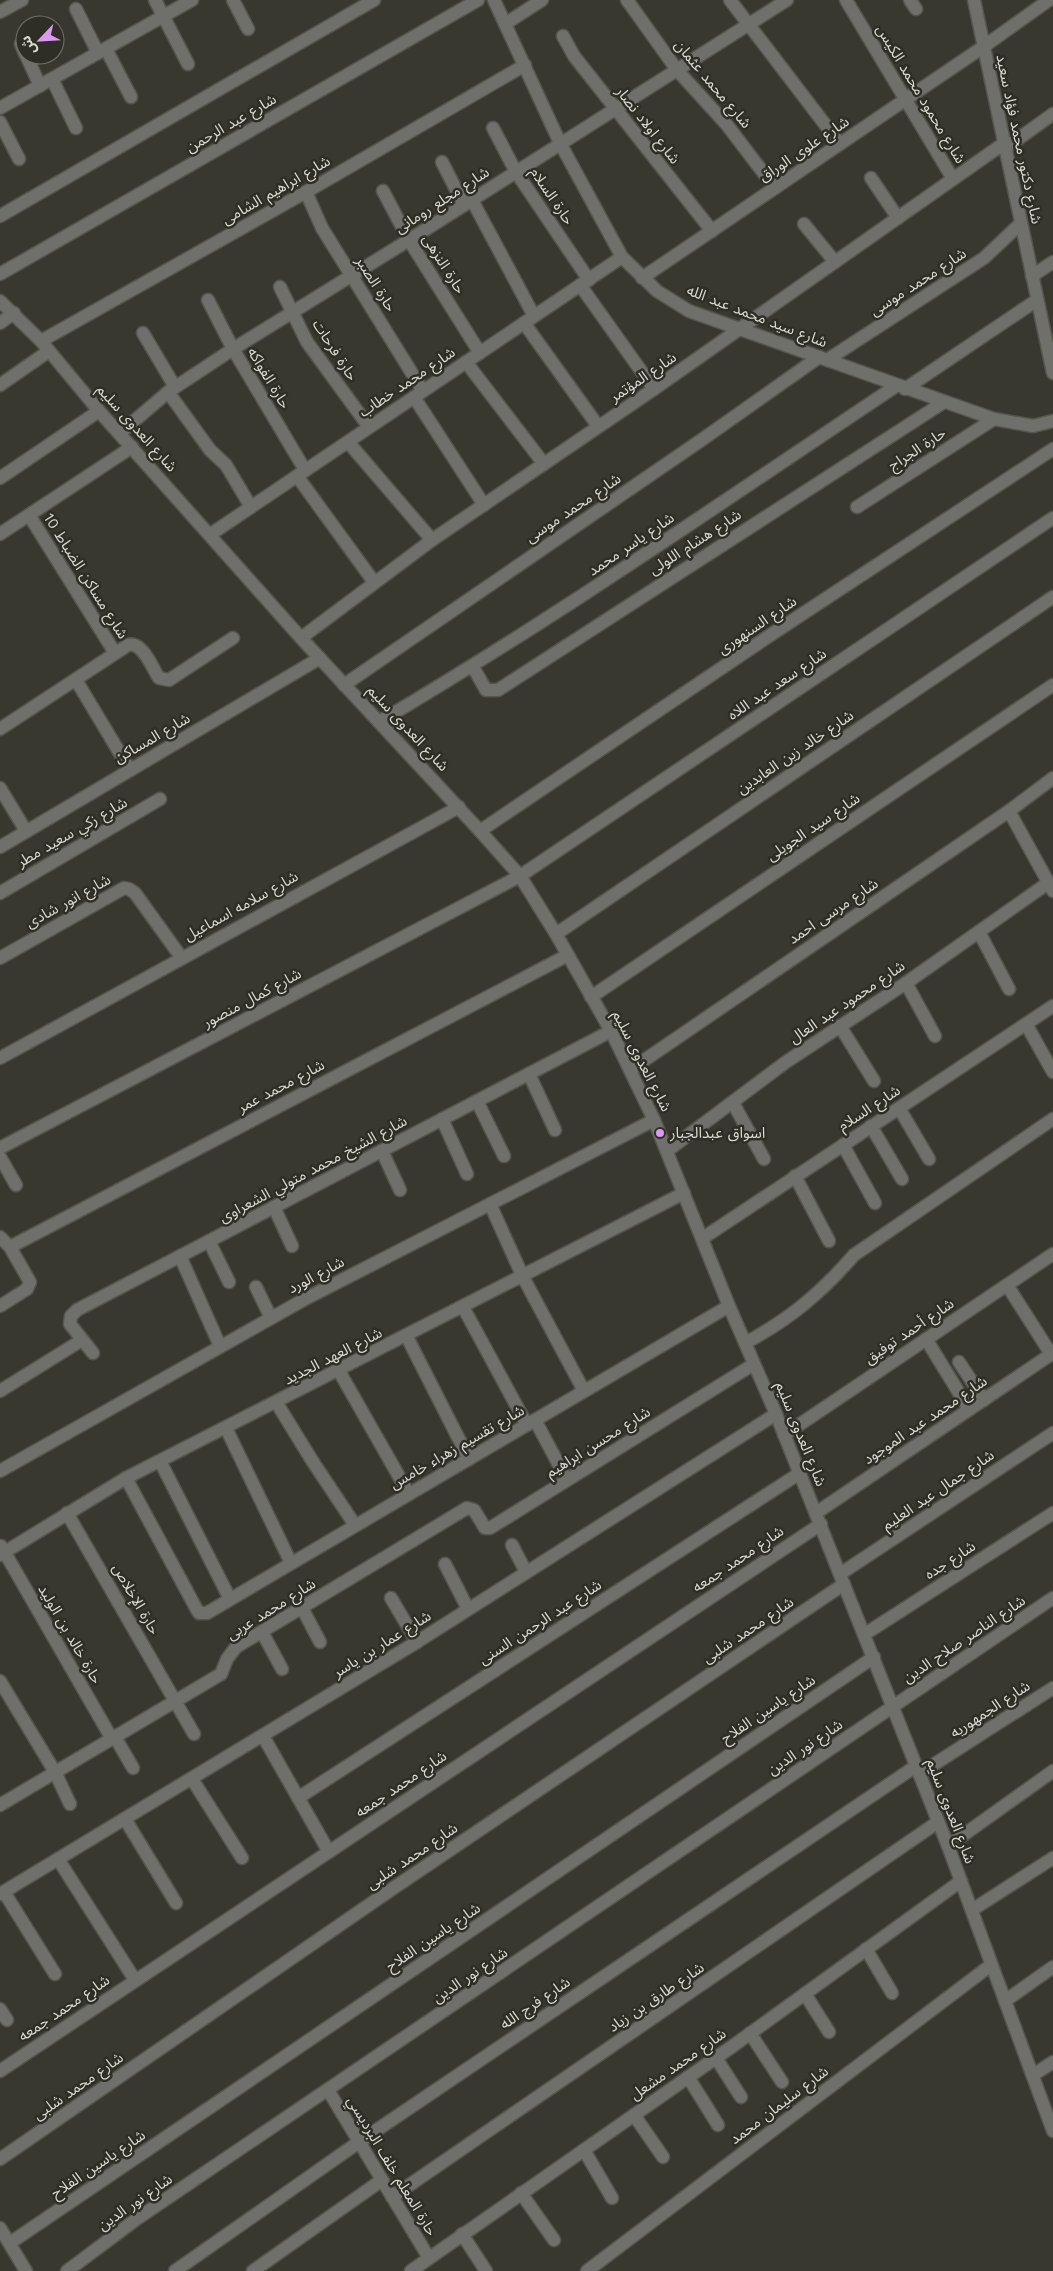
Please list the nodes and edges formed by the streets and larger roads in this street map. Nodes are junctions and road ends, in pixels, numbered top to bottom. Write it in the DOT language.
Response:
graph roads {
  1 [pos="22,0"];
  2 [pos="156,0"];
  3 [pos="192,0"];
  4 [pos="233,0"];
  5 [pos="374,0"];
  6 [pos="478,0"];
  7 [pos="494,0"];
  8 [pos="542,0"];
  9 [pos="627,0"];
  10 [pos="730,0"];
  11 [pos="787,0"];
  12 [pos="846,0"];
  13 [pos="974,0"];
  14 [pos="1049,0"];
  15 [pos="76,9"];
  16 [pos="0,12"];
  17 [pos="164,17"];
  18 [pos="748,23"];
  19 [pos="506,24"];
  20 [pos="248,29"];
  21 [pos="563,36"];
  22 [pos="983,47"];
  23 [pos="102,51"];
  24 [pos="188,64"];
  25 [pos="30,65"];
  26 [pos="525,65"];
  27 [pos="676,70"];
  28 [pos="52,79"];
  29 [pos="40,86"];
  30 [pos="131,97"];
  31 [pos="905,101"];
  32 [pos="0,108"];
  33 [pos="615,109"];
  34 [pos="1053,114"];
  35 [pos="0,122"];
  36 [pos="76,128"];
  37 [pos="493,128"];
  38 [pos="560,143"];
  39 [pos="840,144"];
  40 [pos="1004,146"];
  41 [pos="19,159"];
  42 [pos="442,162"];
  43 [pos="516,172"];
  44 [pos="871,178"];
  45 [pos="953,179"];
  46 [pos="775,188"];
  47 [pos="383,191"];
  48 [pos="306,192"];
  49 [pos="468,203"];
  50 [pos="0,216"];
  51 [pos="898,218"];
  52 [pos="804,224"];
  53 [pos="1020,224"];
  54 [pos="712,231"];
  55 [pos="409,240"];
  56 [pos="622,257"];
  57 [pos="835,262"];
  58 [pos="1053,262"];
  59 [pos="0,274"];
  60 [pos="352,276"];
  61 [pos="1032,276"];
  62 [pos="642,278"];
  63 [pos="584,283"];
  64 [pos="280,287"];
  65 [pos="208,300"];
  66 [pos="1037,300"];
  67 [pos="0,301"];
  68 [pos="293,313"];
  69 [pos="14,314"];
  70 [pos="529,320"];
  71 [pos="0,323"];
  72 [pos="740,330"];
  73 [pos="144,334"];
  74 [pos="45,346"];
  75 [pos="233,349"];
  76 [pos="480,353"];
  77 [pos="823,358"];
  78 [pos="466,362"];
  79 [pos="1053,373"];
  80 [pos="0,385"];
  81 [pos="901,387"];
  82 [pos="172,390"];
  83 [pos="654,390"];
  84 [pos="419,394"];
  85 [pos="944,402"];
  86 [pos="100,410"];
  87 [pos="994,419"];
  88 [pos="1053,421"];
  89 [pos="598,426"];
  90 [pos="369,427"];
  91 [pos="120,433"];
  92 [pos="348,442"];
  93 [pos="132,447"];
  94 [pos="1053,449"];
  95 [pos="544,464"];
  96 [pos="301,473"];
  97 [pos="0,478"];
  98 [pos="484,505"];
  99 [pos="251,507"];
  100 [pos="857,507"];
  101 [pos="29,515"];
  102 [pos="1053,518"];
  103 [pos="0,534"];
  104 [pos="211,534"];
  105 [pos="432,540"];
  106 [pos="374,582"];
  107 [pos="1053,597"];
  108 [pos="233,638"];
  109 [pos="301,638"];
  110 [pos="115,653"];
  111 [pos="320,658"];
  112 [pos="473,667"];
  113 [pos="76,680"];
  114 [pos="344,684"];
  115 [pos="1053,685"];
  116 [pos="379,722"];
  117 [pos="0,729"];
  118 [pos="130,770"];
  119 [pos="1053,778"];
  120 [pos="0,788"];
  121 [pos="160,799"];
  122 [pos="459,807"];
  123 [pos="1009,811"];
  124 [pos="26,831"];
  125 [pos="480,831"];
  126 [pos="0,846"];
  127 [pos="520,876"];
  128 [pos="1051,887"];
  129 [pos="0,893"];
  130 [pos="979,932"];
  131 [pos="556,934"];
  132 [pos="568,955"];
  133 [pos="182,957"];
  134 [pos="0,958"];
  135 [pos="906,983"];
  136 [pos="1009,989"];
  137 [pos="591,997"];
  138 [pos="1053,1006"];
  139 [pos="1026,1024"];
  140 [pos="840,1026"];
  141 [pos="611,1031"];
  142 [pos="935,1036"];
  143 [pos="0,1058"];
  144 [pos="630,1070"];
  145 [pos="1053,1072"];
  146 [pos="528,1074"];
  147 [pos="874,1081"];
  148 [pos="477,1101"];
  149 [pos="733,1102"];
  150 [pos="899,1108"];
  151 [pos="442,1119"];
  152 [pos="1053,1119"];
  153 [pos="654,1120"];
  154 [pos="871,1126"];
  155 [pos="555,1130"];
  156 [pos="843,1145"];
  157 [pos="0,1148"];
  158 [pos="382,1151"];
  159 [pos="667,1151"];
  160 [pos="0,1156"];
  161 [pos="504,1156"];
  162 [pos="764,1158"];
  163 [pos="929,1159"];
  164 [pos="467,1174"];
  165 [pos="796,1176"];
  166 [pos="902,1179"];
  167 [pos="16,1185"];
  168 [pos="400,1190"];
  169 [pos="684,1194"];
  170 [pos="875,1203"];
  171 [pos="490,1204"];
  172 [pos="274,1207"];
  173 [pos="0,1237"];
  174 [pos="703,1238"];
  175 [pos="209,1241"];
  176 [pos="829,1242"];
  177 [pos="292,1246"];
  178 [pos="10,1247"];
  179 [pos="1053,1254"];
  180 [pos="180,1256"];
  181 [pos="523,1277"];
  182 [pos="229,1282"];
  183 [pos="1006,1286"];
  184 [pos="256,1287"];
  185 [pos="0,1306"];
  186 [pos="729,1306"];
  187 [pos="464,1307"];
  188 [pos="271,1318"];
  189 [pos="407,1337"];
  190 [pos="926,1339"];
  191 [pos="82,1340"];
  192 [pos="745,1343"];
  193 [pos="220,1346"];
  194 [pos="93,1353"];
  195 [pos="1052,1353"];
  196 [pos="959,1362"];
  197 [pos="754,1364"];
  198 [pos="339,1371"];
  199 [pos="0,1390"];
  200 [pos="584,1391"];
  201 [pos="984,1400"];
  202 [pos="276,1402"];
  203 [pos="969,1410"];
  204 [pos="776,1414"];
  205 [pos="531,1422"];
  206 [pos="226,1428"];
  207 [pos="1053,1433"];
  208 [pos="784,1435"];
  209 [pos="469,1459"];
  210 [pos="160,1461"];
  211 [pos="0,1471"];
  212 [pos="800,1473"];
  213 [pos="126,1478"];
  214 [pos="567,1480"];
  215 [pos="409,1494"];
  216 [pos="465,1510"];
  217 [pos="67,1513"];
  218 [pos="1053,1513"];
  219 [pos="818,1519"];
  220 [pos="356,1526"];
  221 [pos="512,1545"];
  222 [pos="1,1551"];
  223 [pos="291,1563"];
  224 [pos="445,1564"];
  225 [pos="526,1572"];
  226 [pos="842,1579"];
  227 [pos="391,1598"];
  228 [pos="1053,1598"];
  229 [pos="230,1599"];
  230 [pos="302,1608"];
  231 [pos="468,1609"];
  232 [pos="262,1632"];
  233 [pos="864,1634"];
  234 [pos="320,1642"];
  235 [pos="417,1642"];
  236 [pos="874,1657"];
  237 [pos="282,1669"];
  238 [pos="0,1681"];
  239 [pos="1053,1688"];
  240 [pos="176,1701"];
  241 [pos="893,1707"];
  242 [pos="194,1734"];
  243 [pos="263,1736"];
  244 [pos="113,1738"];
  245 [pos="133,1768"];
  246 [pos="918,1770"];
  247 [pos="1053,1770"];
  248 [pos="55,1772"];
  249 [pos="192,1779"];
  250 [pos="298,1798"];
  251 [pos="70,1804"];
  252 [pos="0,1805"];
  253 [pos="125,1819"];
  254 [pos="938,1822"];
  255 [pos="948,1846"];
  256 [pos="329,1852"];
  257 [pos="242,1858"];
  258 [pos="1053,1858"];
  259 [pos="58,1859"];
  260 [pos="961,1881"];
  261 [pos="2,1893"];
  262 [pos="176,1903"];
  263 [pos="972,1910"];
  264 [pos="866,1950"];
  265 [pos="992,1965"];
  266 [pos="1053,1967"];
  267 [pos="56,1974"];
  268 [pos="135,1980"];
  269 [pos="892,1993"];
  270 [pos="805,1994"];
  271 [pos="1005,2000"];
  272 [pos="0,2009"];
  273 [pos="7,2020"];
  274 [pos="829,2032"];
  275 [pos="750,2033"];
  276 [pos="716,2058"];
  277 [pos="1053,2062"];
  278 [pos="0,2071"];
  279 [pos="1033,2075"];
  280 [pos="688,2077"];
  281 [pos="782,2082"];
  282 [pos="328,2090"];
  283 [pos="741,2097"];
  284 [pos="634,2115"];
  285 [pos="1052,2124"];
  286 [pos="718,2125"];
  287 [pos="359,2142"];
  288 [pos="584,2150"];
  289 [pos="664,2157"];
  290 [pos="0,2159"];
  291 [pos="382,2180"];
  292 [pos="521,2193"];
  293 [pos="392,2197"];
  294 [pos="612,2198"];
  295 [pos="0,2228"];
  296 [pos="462,2234"];
  297 [pos="554,2240"];
  298 [pos="10,2243"];
  299 [pos="429,2258"];
  300 [pos="26,2271"];
  301 [pos="67,2271"];
  302 [pos="175,2271"];
  303 [pos="253,2271"];
  304 [pos="411,2271"];
  305 [pos="486,2271"];
  306 [pos="587,2271"];
  1 -- 16 [label="street"];
  2 -- 17 [label="street"];
  3 -- 17 [label="street"];
  4 -- 20 [label="street"];
  5 -- 50 [label="street"];
  6 -- 59 [label="street, شارع عبد الرحمن"];
  7 -- 19 [label="street, شارع سيد محمد عبد الله"];
  8 -- 19 [label="street"];
  9 -- 27 [label="street, شارع محمد عثمان"];
  10 -- 18 [label="street"];
  11 -- 18 [label="street, شارع مجلع رومانى"];
  12 -- 31 [label="street, شارع محمود محمد الكيس"];
  13 -- 22 [label="street, شارع دكتور محمد فؤاد سعيد"];
  14 -- 22 [label="street, شارع علوى الوراق"];
  15 -- 23 [label="street"];
  17 -- 23 [label="street"];
  17 -- 24 [label="street"];
  18 -- 27 [label="street, شارع مجلع رومانى"];
  18 -- 39 [label="street"];
  19 -- 26 [label="street, شارع سيد محمد عبد الله"];
  21 -- 33 [label="street, شارع اولاد نصار"];
  22 -- 31 [label="street, شارع علوى الوراق"];
  22 -- 40 [label="street, شارع دكتور محمد فؤاد سعيد"];
  23 -- 28 [label="street"];
  23 -- 30 [label="street"];
  25 -- 29 [label="street"];
  26 -- 38 [label="street, شارع سيد محمد عبد الله"];
  26 -- 48 [label="street, شارع ابراهيم الشامى"];
  27 -- 33 [label="street, شارع مجلع رومانى"];
  27 -- 46 [label="street, شارع محمد عثمان"];
  28 -- 29 [label="street"];
  28 -- 36 [label="street"];
  29 -- 32 [label="street"];
  31 -- 39 [label="street, شارع علوى الوراق"];
  31 -- 45 [label="street, شارع محمود محمد الكيس"];
  33 -- 38 [label="street, شارع مجلع رومانى"];
  33 -- 54 [label="street, شارع اولاد نصار"];
  34 -- 40 [label="street, شارع المؤتمر"];
  35 -- 41 [label="street"];
  37 -- 43 [label="street, حارة السلام"];
  38 -- 43 [label="street, شارع مجلع رومانى"];
  38 -- 56 [label="street, شارع سيد محمد عبد الله"];
  39 -- 46 [label="street, شارع علوى الوراق"];
  40 -- 45 [label="street, شارع المؤتمر"];
  40 -- 53 [label="street, شارع دكتور محمد فؤاد سعيد"];
  42 -- 49 [label="street"];
  43 -- 49 [label="street, شارع مجلع رومانى"];
  43 -- 63 [label="street, حارة السلام"];
  44 -- 51 [label="street"];
  45 -- 51 [label="street, شارع المؤتمر"];
  46 -- 54 [label="street, شارع علوى الوراق"];
  47 -- 55 [label="street, حارة النزهى"];
  48 -- 60 [label="street, حارة الصبر"];
  48 -- 74 [label="street, شارع ابراهيم الشامى"];
  49 -- 55 [label="street, شارع مجلع رومانى"];
  49 -- 70 [label="street"];
  51 -- 57 [label="street, شارع المؤتمر"];
  52 -- 57 [label="street"];
  53 -- 61 [label="street, شارع دكتور محمد فؤاد سعيد"];
  53 -- 77 [label="street, شارع محمد موسى"];
  54 -- 62 [label="street, شارع علوى الوراق"];
  55 -- 60 [label="street, شارع مجلع رومانى"];
  55 -- 76 [label="street, حارة النزهى"];
  56 -- 62 [label="street, شارع سيد محمد عبد الله"];
  56 -- 63 [label="street, شارع محمد خطاب"];
  57 -- 72 [label="street, شارع المؤتمر"];
  58 -- 61 [label="street"];
  60 -- 68 [label="street, شارع مجلع رومانى"];
  60 -- 84 [label="street, حارة الصبر"];
  61 -- 66 [label="street, شارع دكتور محمد فؤاد سعيد"];
  62 -- 72 [label="street, شارع سيد محمد عبد الله"];
  63 -- 70 [label="street, شارع محمد خطاب"];
  63 -- 83 [label="street, حارة السلام"];
  64 -- 68 [label="street, حارة فرحات"];
  65 -- 75 [label="street, حارة الفواكه"];
  66 -- 79 [label="street, شارع دكتور محمد فؤاد سعيد"];
  66 -- 81 [label="street, شارع ياسر محمد"];
  67 -- 69 [label="street, شارع العدوى سليم"];
  68 -- 75 [label="street, شارع مجلع رومانى"];
  68 -- 90 [label="street, حارة فرحات"];
  69 -- 71 [label="street"];
  69 -- 74 [label="street, شارع العدوى سليم"];
  70 -- 76 [label="street, شارع محمد خطاب"];
  70 -- 89 [label="street"];
  72 -- 77 [label="street, شارع سيد محمد عبد الله"];
  72 -- 83 [label="street, شارع المؤتمر"];
  73 -- 82 [label="street"];
  74 -- 80 [label="street, شارع ابراهيم الشامى"];
  74 -- 86 [label="street, شارع العدوى سليم"];
  75 -- 82 [label="street, شارع مجلع رومانى"];
  75 -- 96 [label="street, حارة الفواكه"];
  76 -- 78 [label="street, شارع محمد خطاب"];
  77 -- 81 [label="street, شارع سيد محمد عبد الله"];
  77 -- 114 [label="street, شارع محمد موسى"];
  78 -- 84 [label="street, شارع محمد خطاب"];
  78 -- 95 [label="street"];
  81 -- 85 [label="street, شارع سيد محمد عبد الله"];
  81 -- 112 [label="street, شارع ياسر محمد"];
  82 -- 91 [label="street, شارع مجلع رومانى"];
  82 -- 99 [label="street"];
  83 -- 89 [label="street, شارع المؤتمر"];
  84 -- 90 [label="street, شارع محمد خطاب"];
  84 -- 98 [label="street, حارة الصبر"];
  85 -- 87 [label="street, شارع سيد محمد عبد الله"];
  85 -- 112 [label="street, شارع هشام اللولى"];
  86 -- 91 [label="street, شارع العدوى سليم"];
  86 -- 97 [label="street"];
  87 -- 88 [label="street, شارع سيد محمد عبد الله"];
  87 -- 100 [label="street, حارة الجراج"];
  89 -- 95 [label="street, شارع المؤتمر"];
  90 -- 92 [label="street, شارع محمد خطاب"];
  91 -- 93 [label="street, شارع العدوى سليم"];
  92 -- 96 [label="street, شارع محمد خطاب"];
  92 -- 105 [label="street"];
  93 -- 101 [label="street"];
  93 -- 104 [label="street, شارع العدوى سليم"];
  94 -- 125 [label="street, شارع السنهورى"];
  95 -- 98 [label="street, شارع المؤتمر"];
  96 -- 99 [label="street, شارع محمد خطاب"];
  96 -- 106 [label="street, حارة الفواكه"];
  98 -- 105 [label="street, شارع المؤتمر"];
  99 -- 104 [label="street, شارع محمد خطاب"];
  101 -- 103 [label="street"];
  101 -- 110 [label="street, شارع مساكن الضباط 10"];
  102 -- 127 [label="street, شارع سعد عبد اللاه"];
  104 -- 109 [label="street, شارع العدوى سليم"];
  105 -- 106 [label="street, شارع المؤتمر"];
  106 -- 109 [label="street, شارع المؤتمر"];
  107 -- 131 [label="street, شارع خالد زين العابدين"];
  108 -- 110 [label="street"];
  109 -- 111 [label="street, شارع العدوى سليم"];
  110 -- 113 [label="street"];
  111 -- 114 [label="street, شارع العدوى سليم"];
  111 -- 118 [label="street, شارع المساكن"];
  112 -- 116 [label="street, شارع ياسر محمد"];
  113 -- 117 [label="street"];
  113 -- 118 [label="street"];
  114 -- 116 [label="street, شارع العدوى سليم"];
  115 -- 137 [label="street, شارع سيد الجويلى"];
  116 -- 122 [label="street, شارع العدوى سليم"];
  118 -- 124 [label="street, شارع المساكن"];
  119 -- 123 [label="street, شارع مرسى احمد"];
  120 -- 124 [label="street"];
  121 -- 129 [label="street, شارع زكي سعيد مطر"];
  122 -- 125 [label="street, شارع العدوى سليم"];
  122 -- 133 [label="street, شارع سلامه اسماعيل"];
  123 -- 128 [label="street"];
  123 -- 144 [label="street, شارع مرسى احمد"];
  124 -- 126 [label="street, شارع المساكن"];
  125 -- 127 [label="street, شارع العدوى سليم"];
  127 -- 131 [label="street, شارع العدوى سليم"];
  127 -- 157 [label="street, شارع كمال منصور"];
  128 -- 130 [label="street, شارع محمود عبد العال"];
  130 -- 135 [label="street, شارع محمود عبد العال"];
  130 -- 136 [label="street"];
  131 -- 132 [label="street, شارع العدوى سليم"];
  132 -- 137 [label="street, شارع العدوى سليم"];
  132 -- 178 [label="street, شارع محمد عمر"];
  133 -- 134 [label="street, شارع انور شادى"];
  133 -- 143 [label="street, شارع سلامه اسماعيل"];
  135 -- 140 [label="street, شارع محمود عبد العال"];
  135 -- 142 [label="street"];
  137 -- 141 [label="street, شارع العدوى سليم"];
  138 -- 139 [label="street, شارع السلام"];
  139 -- 145 [label="street"];
  139 -- 150 [label="street, شارع السلام"];
  140 -- 147 [label="street"];
  140 -- 149 [label="street, شارع محمود عبد العال"];
  141 -- 144 [label="street, شارع العدوى سليم"];
  141 -- 146 [label="street, شارع الشيخ محمد متولي الشعراوى"];
  144 -- 153 [label="street, شارع العدوى سليم"];
  146 -- 148 [label="street, شارع الشيخ محمد متولي الشعراوى"];
  146 -- 155 [label="street"];
  148 -- 151 [label="street, شارع الشيخ محمد متولي الشعراوى"];
  148 -- 161 [label="street"];
  149 -- 159 [label="street, شارع محمود عبد العال"];
  149 -- 162 [label="street"];
  150 -- 154 [label="street, شارع السلام"];
  150 -- 163 [label="street"];
  151 -- 158 [label="street, شارع الشيخ محمد متولي الشعراوى"];
  151 -- 164 [label="street"];
  152 -- 192 [label="street"];
  153 -- 159 [label="street, شارع العدوى سليم"];
  153 -- 171 [label="street, شارع الورد"];
  154 -- 156 [label="street, شارع السلام"];
  154 -- 166 [label="street"];
  156 -- 165 [label="street, شارع السلام"];
  156 -- 170 [label="street"];
  158 -- 168 [label="street"];
  158 -- 172 [label="street, شارع الشيخ محمد متولي الشعراوى"];
  159 -- 169 [label="street, شارع العدوى سليم"];
  160 -- 167 [label="street"];
  165 -- 174 [label="street, شارع السلام"];
  165 -- 176 [label="street"];
  169 -- 174 [label="street, شارع العدوى سليم"];
  169 -- 181 [label="street, شارع العهد الجديد"];
  171 -- 181 [label="street"];
  171 -- 188 [label="street, شارع الورد"];
  172 -- 175 [label="street, شارع الشيخ محمد متولي الشعراوى"];
  172 -- 177 [label="street"];
  173 -- 178 [label="street"];
  174 -- 186 [label="street, شارع العدوى سليم"];
  175 -- 180 [label="street, شارع الشيخ محمد متولي الشعراوى"];
  175 -- 182 [label="street"];
  178 -- 185 [label="street"];
  179 -- 183 [label="street, شارع أحمد توفيق"];
  180 -- 191 [label="street, شارع الشيخ محمد متولي الشعراوى"];
  180 -- 193 [label="street"];
  181 -- 187 [label="street, شارع العهد الجديد"];
  181 -- 200 [label="street"];
  183 -- 190 [label="street, شارع أحمد توفيق"];
  183 -- 195 [label="street"];
  184 -- 188 [label="street"];
  186 -- 192 [label="street, شارع العدوى سليم"];
  186 -- 200 [label="street, شارع تقسيم زهراء خامس"];
  187 -- 189 [label="street, شارع العهد الجديد"];
  187 -- 205 [label="street"];
  188 -- 193 [label="street, شارع الورد"];
  189 -- 198 [label="street, شارع العهد الجديد"];
  189 -- 209 [label="street"];
  190 -- 203 [label="street"];
  190 -- 208 [label="street, شارع أحمد توفيق"];
  191 -- 194 [label="street, شارع الشيخ محمد متولي الشعراوى"];
  191 -- 199 [label="street"];
  192 -- 197 [label="street, شارع العدوى سليم"];
  193 -- 211 [label="street, شارع الورد"];
  195 -- 201 [label="street, شارع محمد عبد الموجود"];
  196 -- 201 [label="street"];
  197 -- 204 [label="street, شارع العدوى سليم"];
  197 -- 214 [label="street, شارع محسن ابراهيم"];
  198 -- 202 [label="street, شارع العهد الجديد"];
  198 -- 215 [label="street"];
  200 -- 205 [label="street, شارع تقسيم زهراء خامس"];
  201 -- 203 [label="street, شارع محمد عبد الموجود"];
  202 -- 206 [label="street, شارع العهد الجديد"];
  202 -- 220 [label="street"];
  203 -- 219 [label="street, شارع محمد عبد الموجود"];
  204 -- 208 [label="street, شارع العدوى سليم"];
  204 -- 225 [label="street, شارع عمار بن ياسر"];
  205 -- 209 [label="street, شارع تقسيم زهراء خامس"];
  205 -- 214 [label="street"];
  206 -- 210 [label="street, شارع العهد الجديد"];
  206 -- 223 [label="street"];
  207 -- 226 [label="street, شارع جمال عبد العليم"];
  208 -- 212 [label="street, شارع العدوى سليم"];
  209 -- 215 [label="street, شارع تقسيم زهراء خامس"];
  210 -- 213 [label="street, شارع العهد الجديد"];
  210 -- 229 [label="street"];
  212 -- 219 [label="street, شارع العدوى سليم"];
  212 -- 250 [label="street, شارع عبد الرحمن السنى"];
  213 -- 217 [label="street, شارع العهد الجديد"];
  213 -- 229 [label="street, شارع تقسيم زهراء خامس"];
  214 -- 216 [label="street, شارع محسن ابراهيم"];
  215 -- 220 [label="street, شارع تقسيم زهراء خامس"];
  216 -- 230 [label="street, شارع محمد عربى"];
  217 -- 222 [label="street, شارع العهد الجديد"];
  217 -- 240 [label="street, حارة الإخلاص"];
  218 -- 233 [label="street, شارع جده"];
  219 -- 226 [label="street, شارع العدوى سليم"];
  219 -- 256 [label="street, شارع محمد جمعه"];
  220 -- 223 [label="street, شارع تقسيم زهراء خامس"];
  221 -- 225 [label="street"];
  222 -- 244 [label="street, حارة خالد بن الوليد"];
  223 -- 229 [label="street, شارع تقسيم زهراء خامس"];
  224 -- 231 [label="street"];
  225 -- 231 [label="street, شارع عمار بن ياسر"];
  226 -- 233 [label="street, شارع العدوى سليم"];
  226 -- 290 [label="street, شارع محمد شلبى"];
  227 -- 235 [label="street"];
  228 -- 241 [label="street, شارع الناصر صلاح الدين"];
  230 -- 232 [label="street, شارع محمد عربى"];
  230 -- 234 [label="street"];
  231 -- 235 [label="street, شارع عمار بن ياسر"];
  232 -- 237 [label="street"];
  232 -- 240 [label="street, شارع محمد عربى"];
  233 -- 236 [label="street, شارع العدوى سليم"];
  235 -- 243 [label="street, شارع عمار بن ياسر"];
  236 -- 241 [label="street, شارع العدوى سليم"];
  236 -- 298 [label="street, شارع ياسين الفلاح"];
  238 -- 248 [label="street"];
  239 -- 246 [label="street, شارع الجمهوريه"];
  240 -- 242 [label="street, حارة الإخلاص"];
  240 -- 244 [label="street, شارع محمد عربى"];
  241 -- 246 [label="street, شارع العدوى سليم"];
  241 -- 282 [label="street, شارع نور الدين"];
  243 -- 249 [label="street, شارع عمار بن ياسر"];
  243 -- 250 [label="street"];
  244 -- 245 [label="street, حارة خالد بن الوليد"];
  244 -- 248 [label="street, شارع محمد عربى"];
  246 -- 254 [label="street, شارع العدوى سليم"];
  246 -- 287 [label="street, شارع فرج الله"];
  247 -- 255 [label="street"];
  248 -- 251 [label="street"];
  248 -- 252 [label="street, شارع محمد عربى"];
  249 -- 253 [label="street, شارع عمار بن ياسر"];
  249 -- 257 [label="street"];
  250 -- 256 [label="street"];
  253 -- 259 [label="street, شارع عمار بن ياسر"];
  253 -- 262 [label="street"];
  254 -- 255 [label="street, شارع العدوى سليم"];
  254 -- 293 [label="street, شارع طارق بن زياد"];
  255 -- 260 [label="street, شارع العدوى سليم"];
  256 -- 268 [label="street, شارع محمد جمعه"];
  258 -- 263 [label="street"];
  259 -- 261 [label="street, شارع عمار بن ياسر"];
  259 -- 268 [label="street"];
  260 -- 263 [label="street, شارع العدوى سليم"];
  260 -- 264 [label="street, شارع محمد مشعل"];
  261 -- 267 [label="street"];
  263 -- 265 [label="street, شارع العدوى سليم"];
  264 -- 269 [label="street"];
  264 -- 270 [label="street, شارع محمد مشعل"];
  265 -- 271 [label="street, شارع العدوى سليم"];
  265 -- 306 [label="street, شارع سليمان محمد"];
  266 -- 271 [label="street"];
  268 -- 278 [label="street, شارع محمد جمعه"];
  270 -- 274 [label="street"];
  270 -- 275 [label="street, شارع محمد مشعل"];
  271 -- 279 [label="street, شارع العدوى سليم"];
  272 -- 273 [label="street"];
  275 -- 276 [label="street, شارع محمد مشعل"];
  275 -- 281 [label="street"];
  276 -- 280 [label="street, شارع محمد مشعل"];
  276 -- 283 [label="street"];
  277 -- 279 [label="street"];
  279 -- 285 [label="street, شارع العدوى سليم"];
  280 -- 284 [label="street, شارع محمد مشعل"];
  280 -- 286 [label="street"];
  282 -- 287 [label="street, حارة المعلم خلف البرديسي"];
  282 -- 301 [label="street, شارع نور الدين"];
  284 -- 288 [label="street, شارع محمد مشعل"];
  284 -- 289 [label="street"];
  287 -- 291 [label="street, حارة المعلم خلف البرديسي"];
  287 -- 302 [label="street, شارع فرج الله"];
  288 -- 292 [label="street, شارع محمد مشعل"];
  288 -- 294 [label="street"];
  291 -- 293 [label="street, حارة المعلم خلف البرديسي"];
  291 -- 303 [label="street"];
  292 -- 296 [label="street, شارع محمد مشعل"];
  292 -- 297 [label="street"];
  293 -- 299 [label="street, حارة المعلم خلف البرديسي"];
  295 -- 298 [label="street"];
  296 -- 299 [label="street, شارع محمد مشعل"];
  296 -- 305 [label="street"];
  298 -- 300 [label="street"];
  299 -- 304 [label="street, شارع محمد مشعل"];
}
